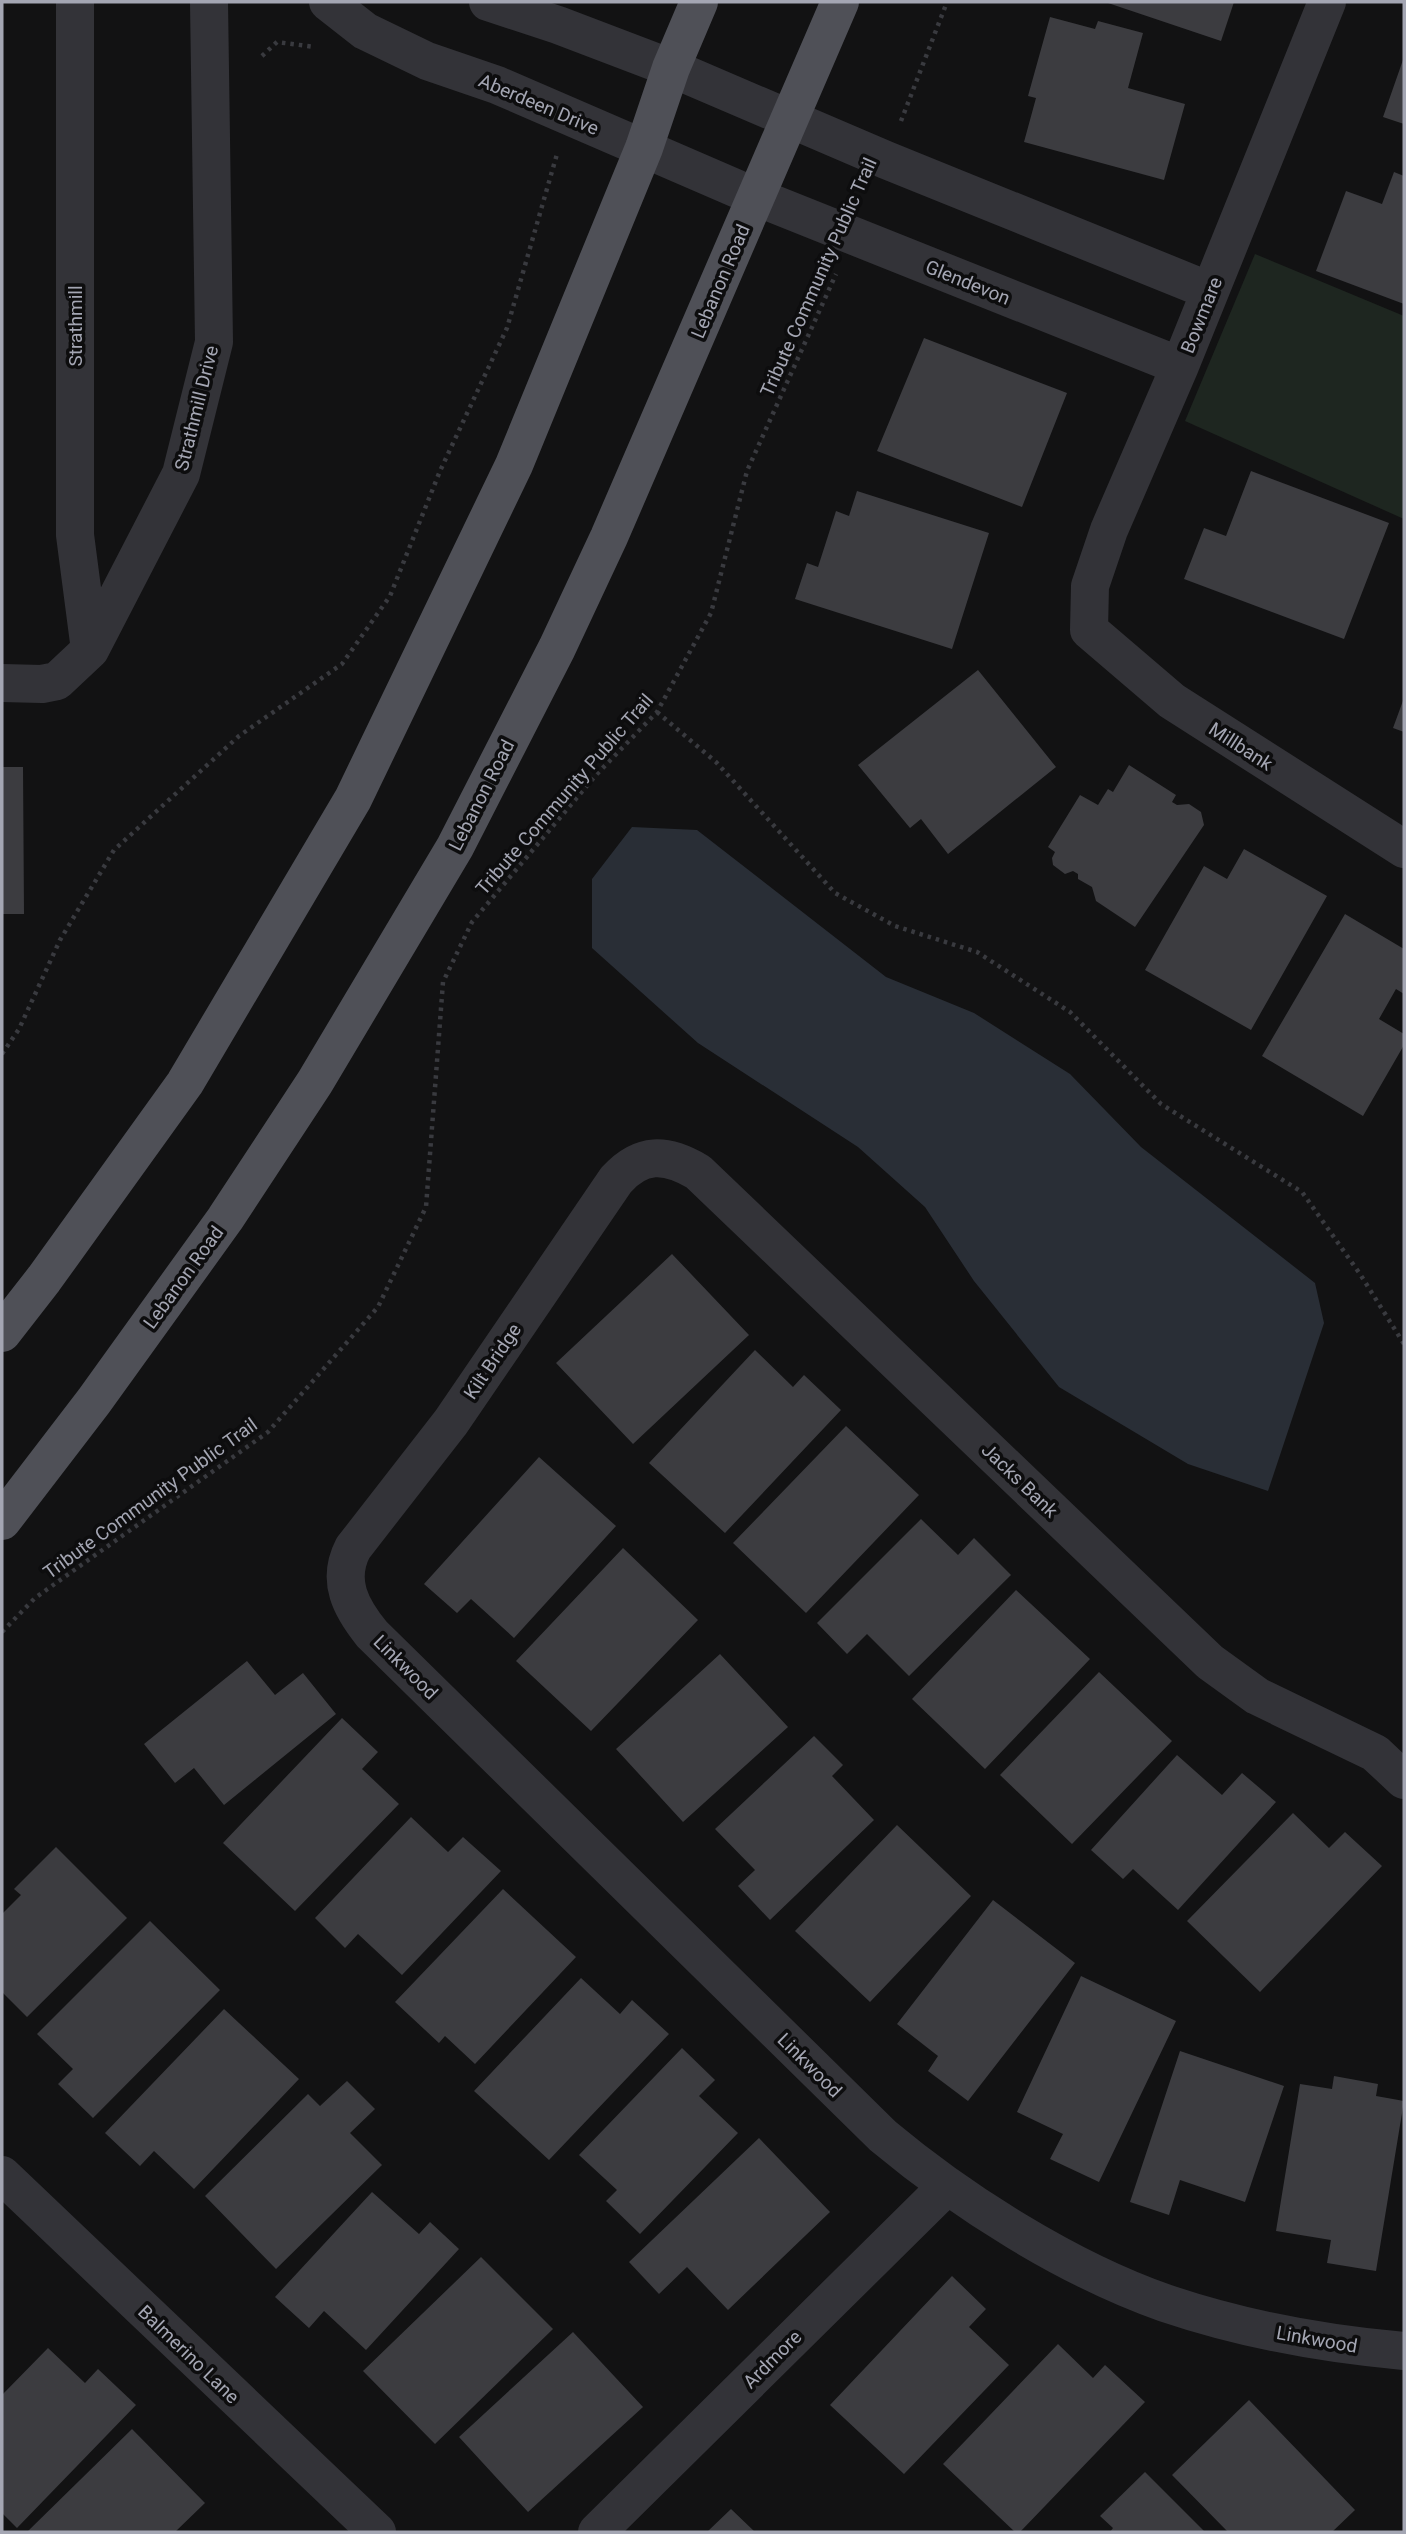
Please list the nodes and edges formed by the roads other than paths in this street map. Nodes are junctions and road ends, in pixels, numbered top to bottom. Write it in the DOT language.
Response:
graph roads {
  1 [pos="75,2"];
  2 [pos="209,2"];
  3 [pos="328,2"];
  4 [pos="488,2"];
  5 [pos="699,2"];
  6 [pos="840,2"];
  7 [pos="1327,2"];
  8 [pos="671,68"];
  9 [pos="790,120"];
  10 [pos="644,148"];
  11 [pos="756,197"];
  12 [pos="1210,291"];
  13 [pos="1181,366"];
  14 [pos="1089,630"];
  15 [pos="90,650"];
  16 [pos="2,683"];
  17 [pos="1404,849"];
  18 [pos="654,1158"];
  19 [pos="2,1333"];
  20 [pos="2,1521"];
  21 [pos="345,1580"];
  22 [pos="1404,1780"];
  23 [pos="2,2175"];
  24 [pos="947,2186"];
  25 [pos="1404,2351"];
  26 [pos="377,2532"];
  27 [pos="597,2532"];
  1 -- 15 [label="street, Strathmill"];
  2 -- 15 [label="street, Strathmill Drive"];
  3 -- 10 [label="street, Aberdeen Drive"];
  4 -- 8 [label="street"];
  5 -- 8 [label="main road"];
  6 -- 9 [label="main road, Lebanon Road"];
  7 -- 12 [label="street, Bowmare"];
  8 -- 9 [label="street"];
  8 -- 10 [label="main road"];
  9 -- 11 [label="main road, Lebanon Road"];
  9 -- 12 [label="street"];
  10 -- 11 [label="street, Aberdeen Drive"];
  10 -- 19 [label="main road"];
  11 -- 13 [label="street, Glendevon"];
  11 -- 20 [label="main road, Lebanon Road"];
  12 -- 13 [label="street, Bowmare"];
  13 -- 14 [label="street, Bowmare"];
  14 -- 17 [label="street, Millbank"];
  15 -- 16 [label="street, Strathmill Drive"];
  18 -- 21 [label="street, Kilt Bridge"];
  18 -- 22 [label="street, Jacks Bank"];
  21 -- 24 [label="street, Linkwood"];
  23 -- 26 [label="street, Balmerino Lane"];
  24 -- 25 [label="street, Linkwood"];
  24 -- 27 [label="street, Ardmore"];
}
